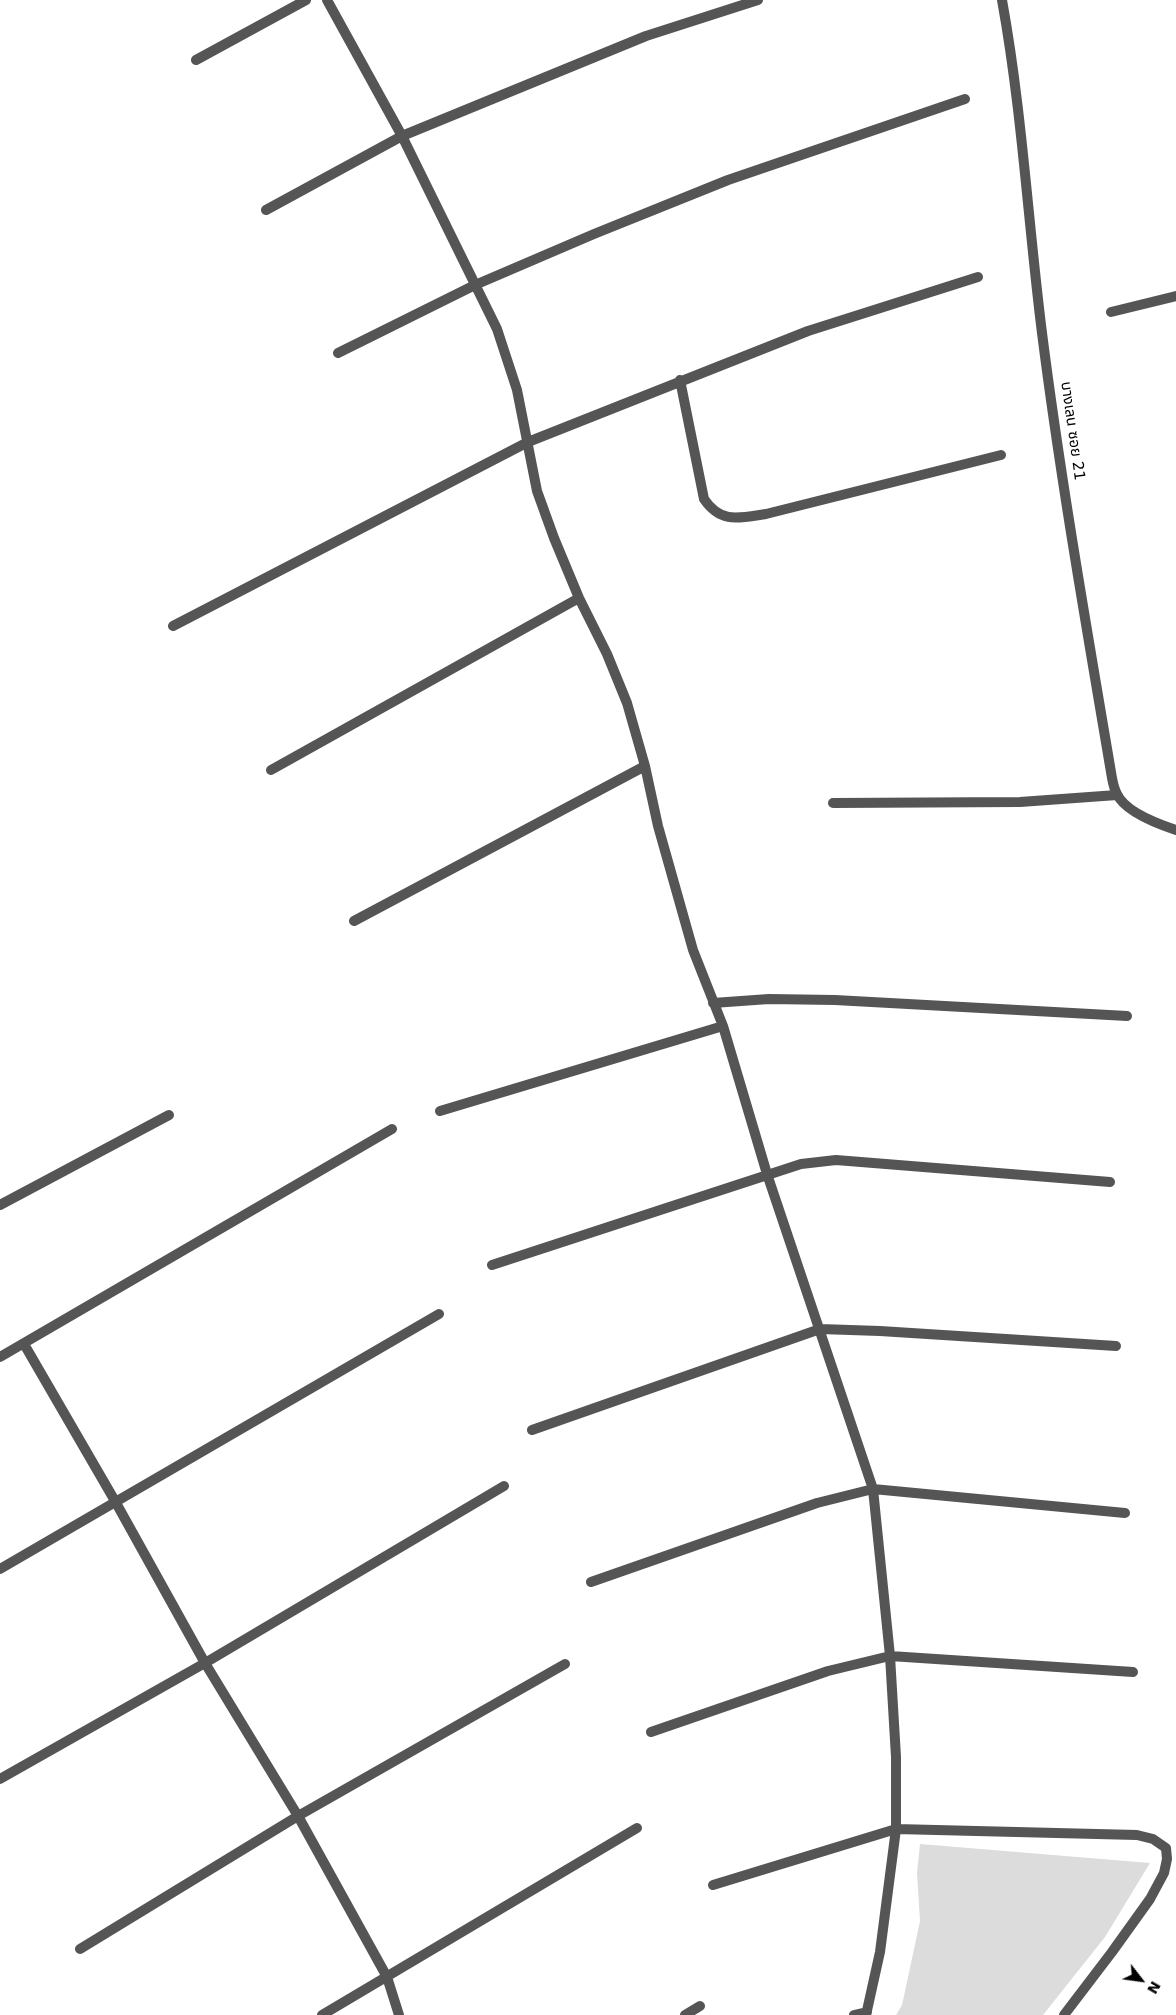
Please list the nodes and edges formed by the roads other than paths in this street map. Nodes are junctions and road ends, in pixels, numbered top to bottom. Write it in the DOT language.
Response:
graph roads {
  1 [pos="306,0"];
  2 [pos="327,0"];
  3 [pos="758,0"];
  4 [pos="1002,0"];
  5 [pos="196,60"];
  6 [pos="965,99"];
  7 [pos="402,136"];
  8 [pos="266,210"];
  9 [pos="978,277"];
  10 [pos="475,285"];
  11 [pos="1176,296"];
  12 [pos="1111,312"];
  13 [pos="338,353"];
  14 [pos="680,380"];
  15 [pos="528,442"];
  16 [pos="1002,456"];
  17 [pos="579,598"];
  18 [pos="173,626"];
  19 [pos="645,766"];
  20 [pos="271,770"];
  21 [pos="1117,795"];
  22 [pos="833,803"];
  23 [pos="1176,830"];
  24 [pos="354,921"];
  25 [pos="713,1003"];
  26 [pos="1127,1016"];
  27 [pos="723,1026"];
  28 [pos="440,1111"];
  29 [pos="169,1115"];
  30 [pos="392,1130"];
  31 [pos="767,1174"];
  32 [pos="1110,1182"];
  33 [pos="0,1205"];
  34 [pos="492,1266"];
  35 [pos="439,1314"];
  36 [pos="820,1329"];
  37 [pos="24,1344"];
  38 [pos="1116,1346"];
  39 [pos="0,1357"];
  40 [pos="532,1430"];
  41 [pos="504,1486"];
  42 [pos="873,1490"];
  43 [pos="115,1501"];
  44 [pos="1125,1513"];
  45 [pos="0,1569"];
  46 [pos="592,1582"];
  47 [pos="890,1656"];
  48 [pos="205,1663"];
  49 [pos="565,1664"];
  50 [pos="1133,1672"];
  51 [pos="652,1732"];
  52 [pos="0,1779"];
  53 [pos="298,1816"];
  54 [pos="637,1828"];
  55 [pos="896,1829"];
  56 [pos="713,1885"];
  57 [pos="80,1949"];
  58 [pos="387,1977"];
  59 [pos="700,2006"];
  60 [pos="867,2014"];
  61 [pos="322,2015"];
  62 [pos="399,2015"];
  63 [pos="685,2015"];
  64 [pos="854,2015"];
  65 [pos="1064,2015"];
  1 -- 5 [label="street"];
  2 -- 7 [label="street"];
  3 -- 7 [label="street"];
  4 -- 21 [label="street, บางเลน ซอย 21"];
  6 -- 10 [label="street"];
  7 -- 8 [label="street"];
  7 -- 10 [label="street"];
  9 -- 14 [label="street"];
  10 -- 13 [label="street"];
  10 -- 15 [label="street"];
  11 -- 12 [label="street"];
  14 -- 15 [label="street"];
  14 -- 16 [label="street"];
  15 -- 17 [label="street"];
  15 -- 18 [label="street"];
  17 -- 19 [label="street"];
  17 -- 20 [label="street"];
  19 -- 24 [label="street"];
  19 -- 25 [label="street"];
  21 -- 22 [label="street"];
  21 -- 23 [label="street"];
  25 -- 26 [label="street"];
  25 -- 27 [label="street"];
  27 -- 28 [label="street"];
  27 -- 31 [label="street"];
  29 -- 33 [label="street"];
  30 -- 37 [label="street"];
  31 -- 32 [label="street"];
  31 -- 34 [label="street"];
  31 -- 36 [label="street"];
  35 -- 43 [label="street"];
  36 -- 38 [label="street"];
  36 -- 40 [label="street"];
  36 -- 42 [label="street"];
  37 -- 39 [label="street"];
  37 -- 43 [label="street"];
  41 -- 48 [label="street"];
  42 -- 44 [label="street"];
  42 -- 46 [label="street"];
  42 -- 47 [label="street"];
  43 -- 45 [label="street"];
  43 -- 48 [label="street"];
  47 -- 50 [label="street"];
  47 -- 51 [label="street"];
  47 -- 55 [label="street"];
  48 -- 52 [label="street"];
  48 -- 53 [label="street"];
  49 -- 53 [label="street"];
  53 -- 57 [label="street"];
  53 -- 58 [label="street"];
  54 -- 58 [label="street"];
  55 -- 56 [label="street"];
  55 -- 60 [label="street"];
  55 -- 65 [label="street"];
  58 -- 61 [label="street"];
  58 -- 62 [label="street"];
  59 -- 63 [label="street"];
  60 -- 64 [label="street"];
}
